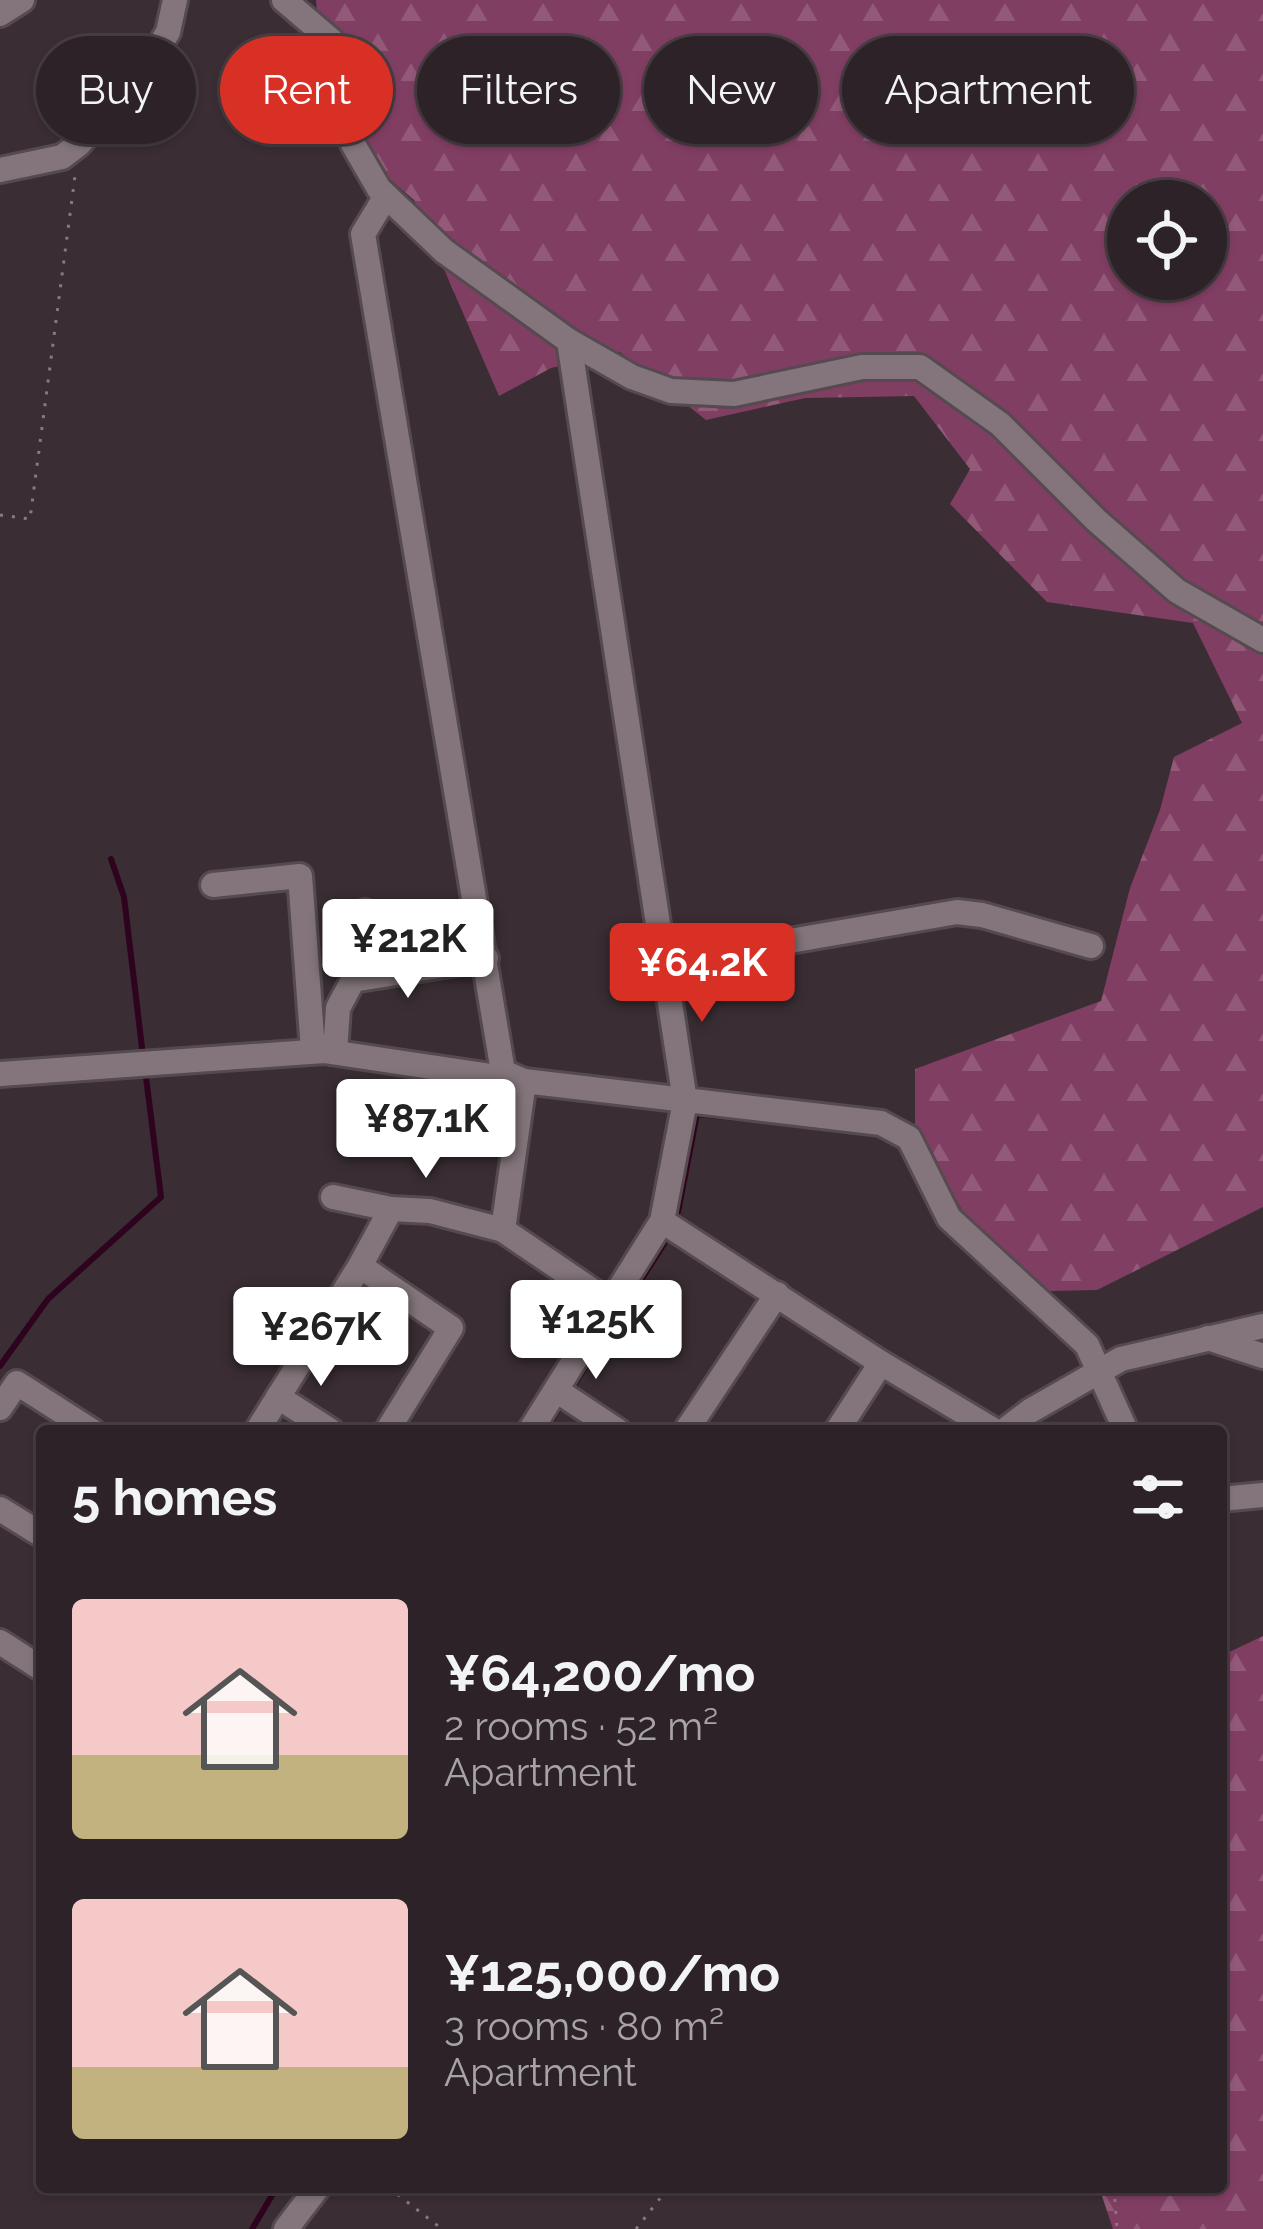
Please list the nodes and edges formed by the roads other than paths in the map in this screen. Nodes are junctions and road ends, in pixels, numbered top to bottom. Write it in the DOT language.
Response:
graph roads {
  1 [pos="22,0"];
  2 [pos="175,0"];
  3 [pos="284,0"];
  4 [pos="0,14"];
  5 [pos="0,170"];
  6 [pos="386,196"];
  7 [pos="568,341"];
  8 [pos="1263,640"];
  9 [pos="213,885"];
  10 [pos="365,912"];
  11 [pos="1091,946"];
  12 [pos="486,958"];
  13 [pos="663,963"];
  14 [pos="353,980"];
  15 [pos="324,1051"];
  16 [pos="0,1074"];
  17 [pos="524,1081"];
  18 [pos="685,1101"];
  19 [pos="333,1197"];
  20 [pos="391,1209"];
  21 [pos="662,1221"];
  22 [pos="503,1230"];
  23 [pos="360,1266"];
  24 [pos="777,1294"];
  25 [pos="609,1302"];
  26 [pos="1263,1326"];
  27 [pos="1207,1337"];
  28 [pos="1263,1356"];
  29 [pos="881,1363"];
  30 [pos="1100,1369"];
  31 [pos="556,1390"];
  32 [pos="278,1397"];
  33 [pos="0,1408"];
  34 [pos="82,1425"];
  35 [pos="261,1425"];
  36 [pos="322,1425"];
  37 [pos="391,1425"];
  38 [pos="534,1425"];
  39 [pos="609,1425"];
  40 [pos="690,1425"];
  41 [pos="842,1425"];
  42 [pos="984,1425"];
  43 [pos="1013,1425"];
  44 [pos="1123,1425"];
  45 [pos="1263,1495"];
  46 [pos="1227,1498"];
  47 [pos="0,1509"];
  48 [pos="36,1531"];
  49 [pos="0,1642"];
  50 [pos="36,1665"];
  51 [pos="313,2193"];
  52 [pos="286,2229"];
  1 -- 4 [label="street"];
  2 -- 5 [label="street"];
  3 -- 6 [label="street"];
  6 -- 7 [label="street"];
  6 -- 12 [label="street"];
  7 -- 8 [label="street"];
  7 -- 13 [label="street"];
  9 -- 15 [label="street"];
  10 -- 14 [label="street"];
  11 -- 13 [label="street"];
  12 -- 14 [label="street"];
  12 -- 17 [label="street"];
  13 -- 18 [label="street"];
  14 -- 15 [label="street"];
  15 -- 16 [label="street"];
  15 -- 17 [label="street"];
  17 -- 18 [label="street"];
  17 -- 22 [label="street"];
  18 -- 21 [label="street"];
  18 -- 30 [label="street"];
  19 -- 20 [label="street"];
  20 -- 22 [label="street"];
  20 -- 23 [label="street"];
  21 -- 24 [label="street"];
  21 -- 25 [label="street"];
  22 -- 25 [label="street"];
  23 -- 32 [label="street"];
  23 -- 37 [label="street"];
  24 -- 29 [label="street"];
  24 -- 40 [label="street"];
  25 -- 31 [label="street"];
  26 -- 27 [label="street"];
  27 -- 28 [label="street"];
  27 -- 30 [label="street"];
  29 -- 41 [label="street"];
  29 -- 42 [label="street"];
  30 -- 43 [label="street"];
  30 -- 44 [label="street"];
  31 -- 38 [label="street"];
  31 -- 39 [label="street"];
  32 -- 35 [label="street"];
  32 -- 36 [label="street"];
  33 -- 34 [label="street"];
  45 -- 46 [label="street"];
  47 -- 48 [label="street"];
  49 -- 50 [label="street"];
  51 -- 52 [label="street"];
}
